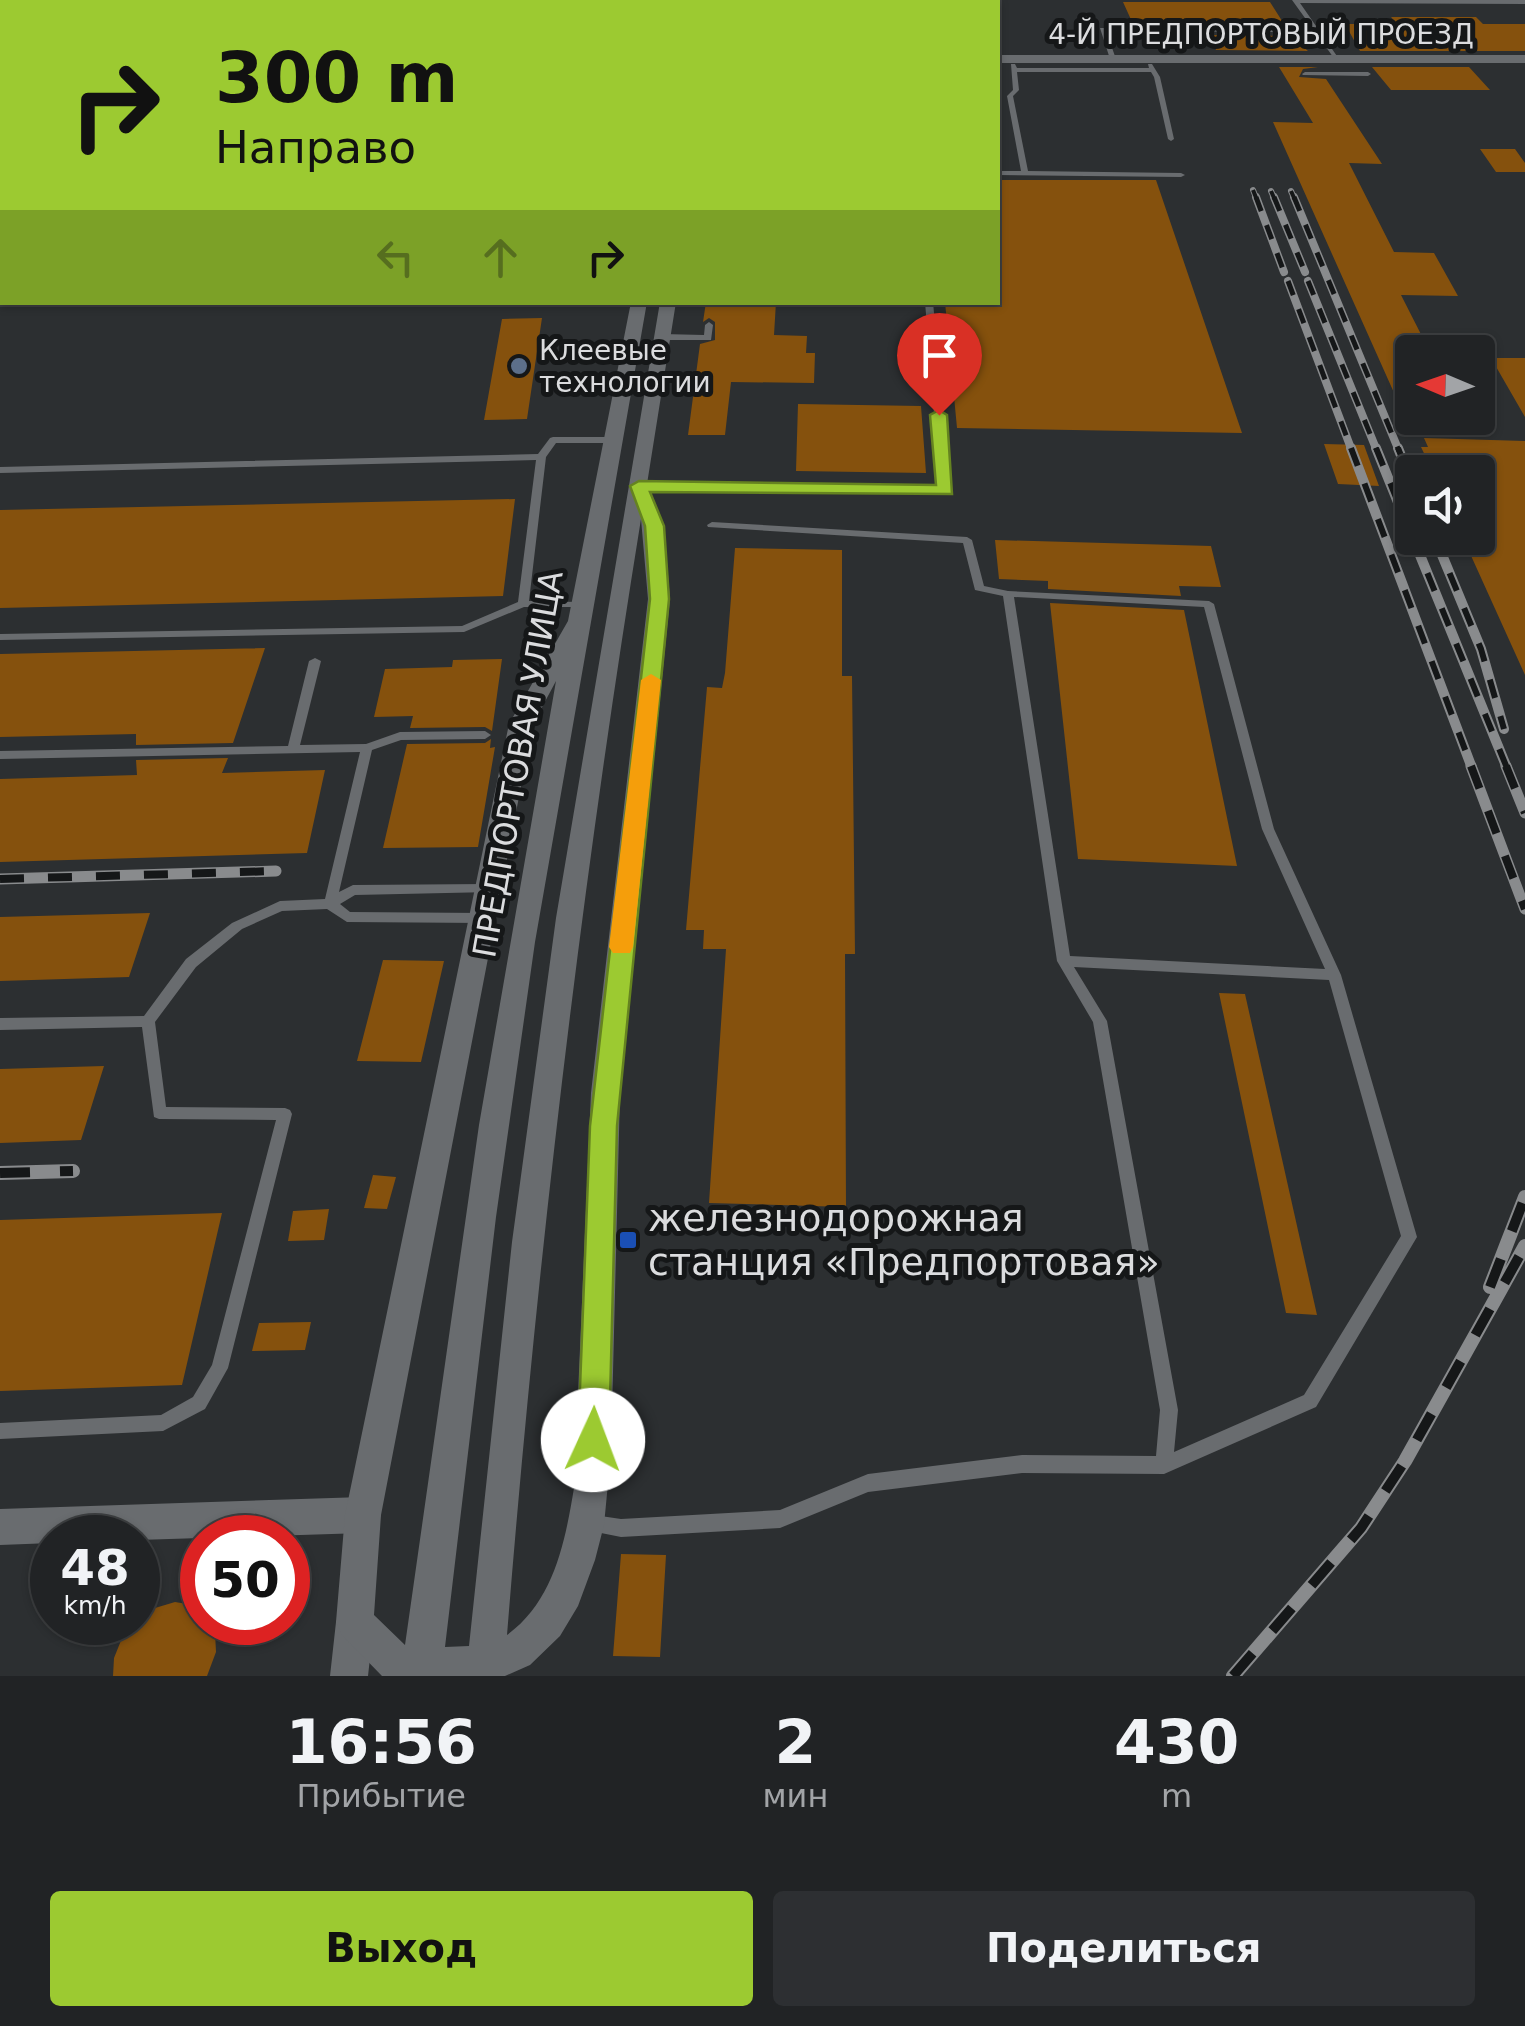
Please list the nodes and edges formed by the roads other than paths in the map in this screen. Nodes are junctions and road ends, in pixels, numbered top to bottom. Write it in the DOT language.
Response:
graph roads {
  1 [pos="1296,0"];
  2 [pos="1525,2"];
  3 [pos="1291,30"];
  4 [pos="1114,59"];
  5 [pos="1336,59"];
  6 [pos="1357,59"];
  7 [pos="1525,60"];
  8 [pos="1007,62"];
  9 [pos="1150,64"];
  10 [pos="1304,74"];
  11 [pos="1368,74"];
  12 [pos="1374,83"];
  13 [pos="1171,139"];
  14 [pos="1000,173"];
  15 [pos="1026,173"];
  16 [pos="1180,175"];
  17 [pos="639,305"];
  18 [pos="667,305"];
  19 [pos="929,305"];
  20 [pos="709,325"];
  21 [pos="662,337"];
  22 [pos="613,440"];
  23 [pos="541,457"];
  24 [pos="0,470"];
  25 [pos="639,486"];
  26 [pos="712,525"];
  27 [pos="1008,594"];
  28 [pos="523,604"];
  29 [pos="578,615"];
  30 [pos="0,638"];
  31 [pos="315,661"];
  32 [pos="485,735"];
  33 [pos="368,748"];
  34 [pos="293,749"];
  35 [pos="0,755"];
  36 [pos="330,904"];
  37 [pos="488,904"];
  38 [pos="1064,961"];
  39 [pos="1334,975"];
  40 [pos="148,1021"];
  41 [pos="0,1024"];
  42 [pos="0,1431"];
  43 [pos="1164,1465"];
  44 [pos="363,1515"];
  45 [pos="585,1523"];
  46 [pos="0,1527"];
  47 [pos="355,1622"];
  48 [pos="471,1673"];
  49 [pos="349,1676"];
  50 [pos="422,1676"];
  1 -- 2 [label="lane"];
  1 -- 5 [label="lane"];
  3 -- 4 [label="lane"];
  4 -- 8 [label="main road, 4-Й ПРЕДПОРТОВЫЙ ПРОЕЗД"];
  4 -- 9 [label="main road, 4-Й ПРЕДПОРТОВЫЙ ПРОЕЗД"];
  5 -- 6 [label="main road, 4-Й ПРЕДПОРТОВЫЙ ПРОЕЗД"];
  5 -- 9 [label="main road, 4-Й ПРЕДПОРТОВЫЙ ПРОЕЗД"];
  6 -- 7 [label="main road, 4-Й ПРЕДПОРТОВЫЙ ПРОЕЗД"];
  6 -- 11 [label="lane"];
  8 -- 9 [label="lane"];
  8 -- 15 [label="lane"];
  9 -- 13 [label="lane"];
  10 -- 11 [label="lane"];
  11 -- 12 [label="lane"];
  14 -- 15 [label="lane"];
  15 -- 16 [label="lane"];
  17 -- 22 [label="main road, ПРЕДПОРТОВАЯ УЛИЦА"];
  18 -- 21 [label="main road"];
  19 -- 25 [label="lane"];
  20 -- 21 [label="lane"];
  21 -- 25 [label="main road"];
  22 -- 23 [label="lane"];
  22 -- 29 [label="main road, ПРЕДПОРТОВАЯ УЛИЦА"];
  23 -- 24 [label="lane"];
  23 -- 28 [label="lane"];
  25 -- 45 [label="main road"];
  25 -- 48 [label="main road"];
  26 -- 27 [label="lane"];
  27 -- 38 [label="lane"];
  27 -- 39 [label="lane"];
  28 -- 29 [label="lane"];
  28 -- 30 [label="lane"];
  29 -- 37 [label="main road"];
  29 -- 50 [label="main road, ПРЕДПОРТОВАЯ УЛИЦА"];
  31 -- 34 [label="lane"];
  32 -- 33 [label="lane"];
  33 -- 34 [label="lane"];
  33 -- 36 [label="lane"];
  34 -- 35 [label="lane"];
  36 -- 37 [label="lane"];
  36 -- 37 [label="lane"];
  36 -- 40 [label="lane"];
  37 -- 44 [label="main road"];
  38 -- 39 [label="lane"];
  38 -- 43 [label="lane"];
  39 -- 43 [label="lane"];
  40 -- 41 [label="lane"];
  40 -- 42 [label="lane"];
  43 -- 45 [label="lane"];
  44 -- 46 [label="main road"];
  44 -- 47 [label="main road"];
  45 -- 48 [label="main road"];
  47 -- 48 [label="main road"];
  47 -- 49 [label="main road"];
}
